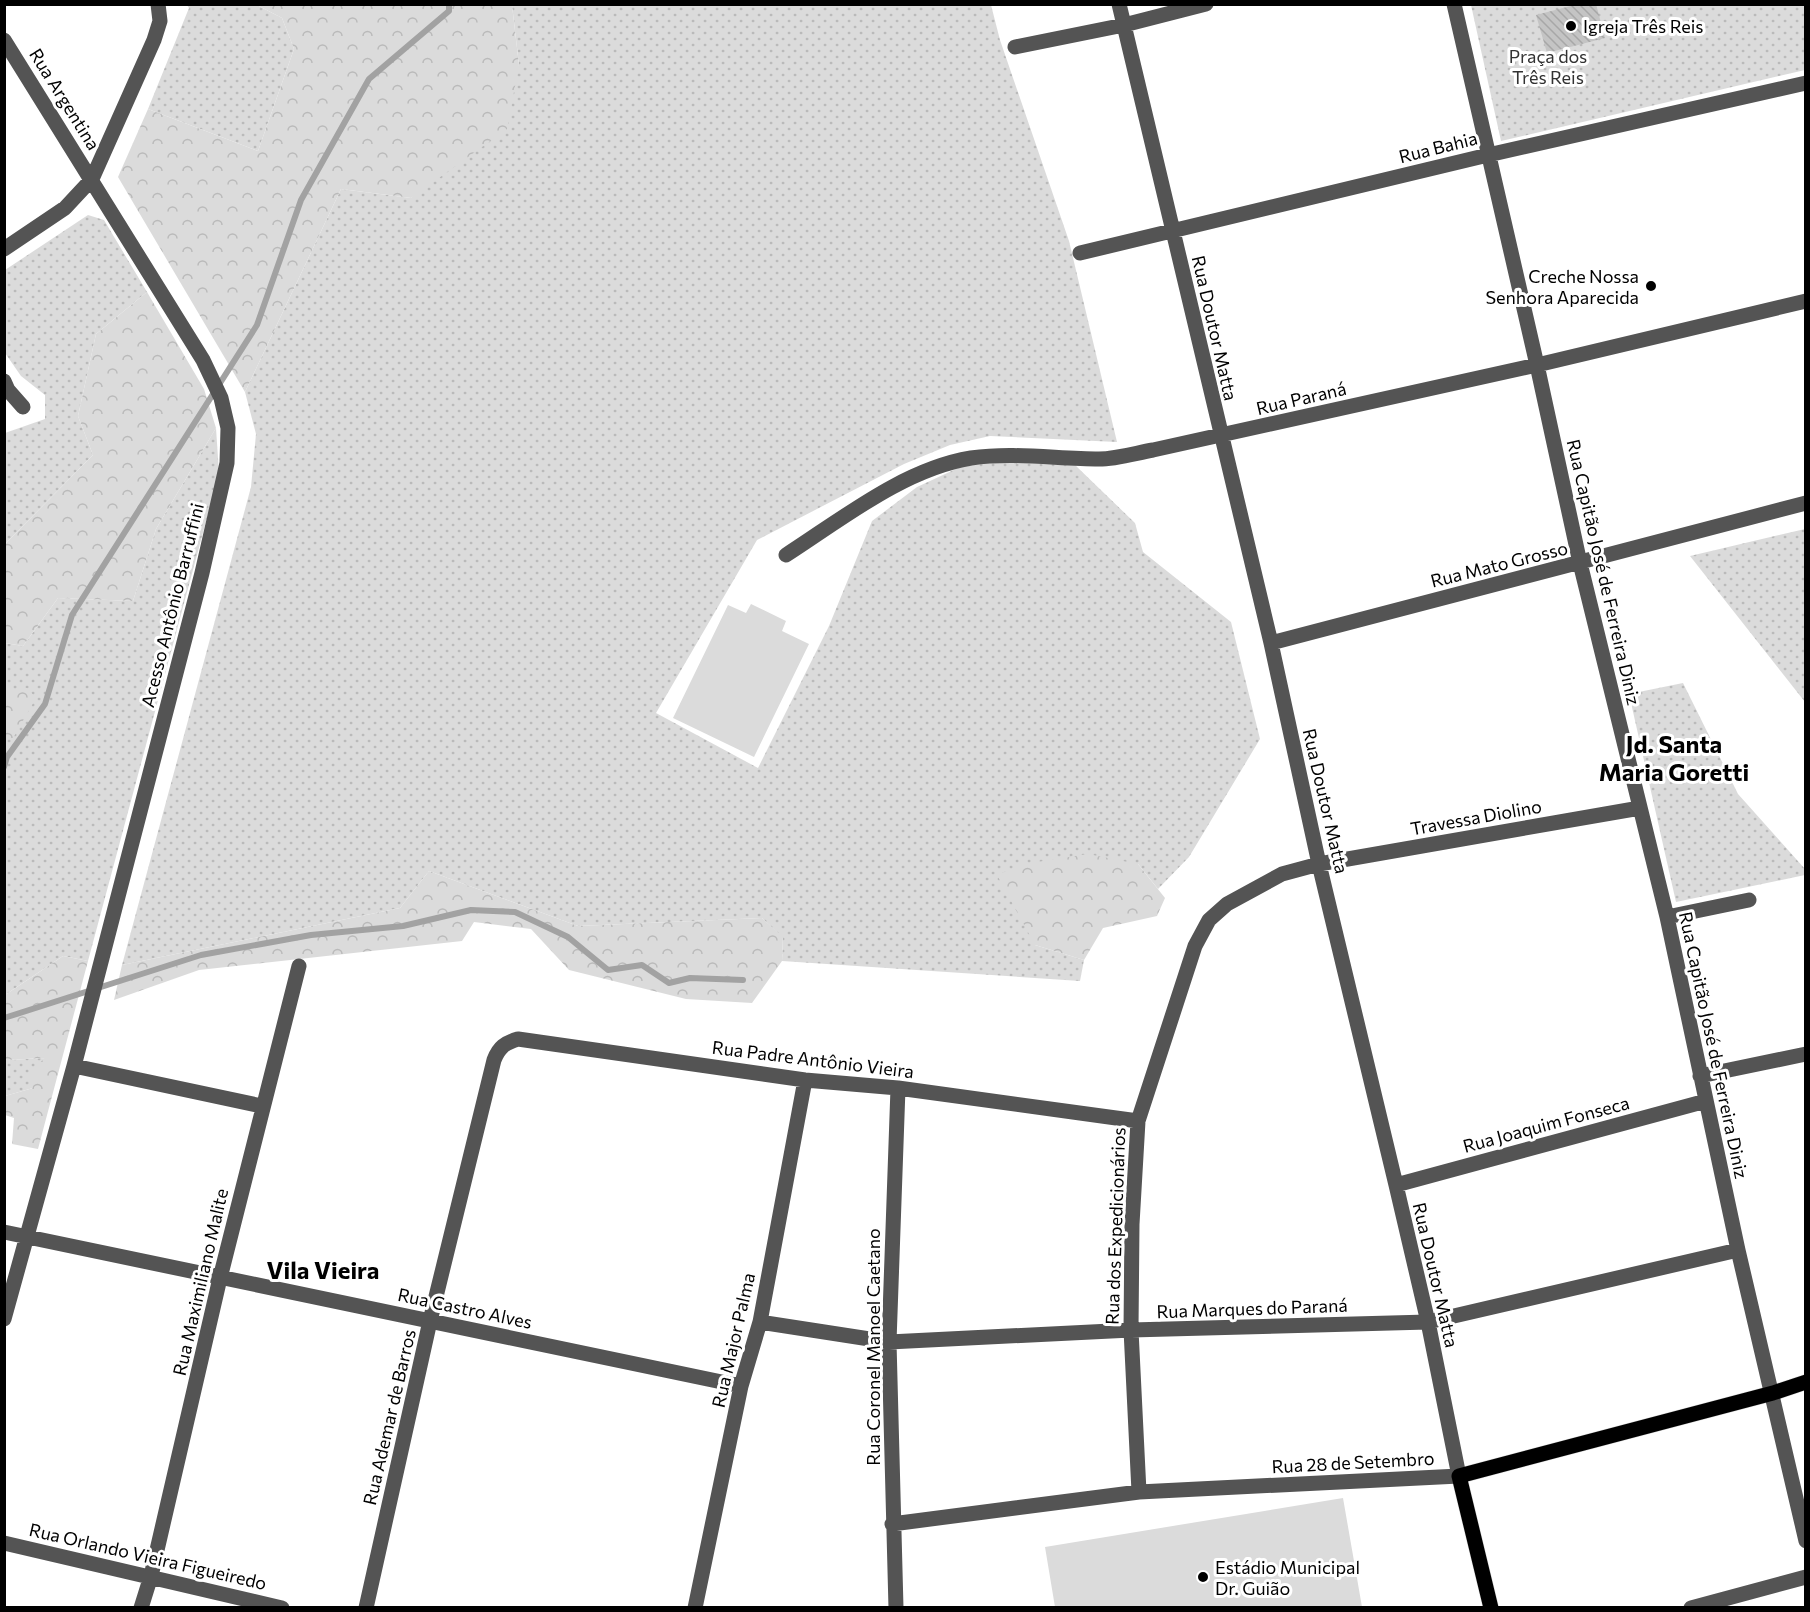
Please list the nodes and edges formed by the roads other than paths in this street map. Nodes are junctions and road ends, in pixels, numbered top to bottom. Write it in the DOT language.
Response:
graph roads {
  1 [pos="158,4"];
  2 [pos="1119,4"];
  3 [pos="1206,4"];
  4 [pos="1454,4"];
  5 [pos="1124,25"];
  6 [pos="4,40"];
  7 [pos="1015,47"];
  8 [pos="1806,82"];
  9 [pos="1488,155"];
  10 [pos="92,179"];
  11 [pos="1173,231"];
  12 [pos="4,249"];
  13 [pos="1080,253"];
  14 [pos="1806,301"];
  15 [pos="1538,365"];
  16 [pos="4,381"];
  17 [pos="22,407"];
  18 [pos="1221,436"];
  19 [pos="1806,503"];
  20 [pos="786,555"];
  21 [pos="1580,563"];
  22 [pos="1271,643"];
  23 [pos="1640,808"];
  24 [pos="1319,864"];
  25 [pos="1749,900"];
  26 [pos="1667,917"];
  27 [pos="299,966"];
  28 [pos="1806,1054"];
  29 [pos="494,1060"];
  30 [pos="74,1066"];
  31 [pos="1700,1076"];
  32 [pos="805,1080"];
  33 [pos="898,1088"];
  34 [pos="1706,1101"];
  35 [pos="262,1106"];
  36 [pos="1137,1121"];
  37 [pos="1396,1185"];
  38 [pos="4,1233"];
  39 [pos="26,1237"];
  40 [pos="1738,1250"];
  41 [pos="220,1278"];
  42 [pos="4,1319"];
  43 [pos="430,1321"];
  44 [pos="760,1322"];
  45 [pos="1428,1322"];
  46 [pos="1131,1330"];
  47 [pos="889,1342"];
  48 [pos="1806,1382"];
  49 [pos="741,1386"];
  50 [pos="1773,1393"];
  51 [pos="1459,1476"];
  52 [pos="1139,1492"];
  53 [pos="892,1524"];
  54 [pos="1806,1541"];
  55 [pos="4,1543"];
  56 [pos="151,1576"];
  57 [pos="1806,1577"];
  58 [pos="141,1608"];
  59 [pos="282,1608"];
  60 [pos="366,1608"];
  61 [pos="694,1608"];
  62 [pos="896,1608"];
  63 [pos="1491,1608"];
  64 [pos="1691,1608"];
  1 -- 10 [label="street"];
  2 -- 5 [label="street, Rua Doutor Matta"];
  3 -- 5 [label="street"];
  4 -- 9 [label="street, Rua Capitão José de Ferreira Diniz"];
  5 -- 7 [label="street"];
  5 -- 11 [label="street, Rua Doutor Matta"];
  6 -- 10 [label="street, Rua Argentina"];
  8 -- 9 [label="street, Rua Bahia"];
  9 -- 11 [label="street, Rua Bahia"];
  9 -- 15 [label="street, Rua Capitão José de Ferreira Diniz"];
  10 -- 12 [label="street"];
  10 -- 30 [label="street, Acesso Antônio Barruffini"];
  11 -- 13 [label="street, Rua Bahia"];
  11 -- 18 [label="street, Rua Doutor Matta"];
  14 -- 15 [label="street, Rua Paraná"];
  15 -- 18 [label="street, Rua Paraná"];
  15 -- 21 [label="street, Rua Capitão José de Ferreira Diniz"];
  16 -- 17 [label="street"];
  18 -- 20 [label="street, Rua Paraná"];
  18 -- 22 [label="street, Rua Doutor Matta"];
  19 -- 21 [label="street, Rua Mato Grosso"];
  21 -- 22 [label="street, Rua Mato Grosso"];
  21 -- 23 [label="street, Rua Capitão José de Ferreira Diniz"];
  22 -- 24 [label="street, Rua Doutor Matta"];
  23 -- 24 [label="street, Travessa Diolino"];
  23 -- 26 [label="street, Rua Capitão José de Ferreira Diniz"];
  24 -- 36 [label="street, Rua dos Expedicionários"];
  24 -- 37 [label="street, Rua Doutor Matta"];
  25 -- 26 [label="street"];
  26 -- 31 [label="street, Rua Capitão José de Ferreira Diniz"];
  27 -- 35 [label="street, Rua Maximiliano Malite"];
  28 -- 31 [label="street"];
  29 -- 32 [label="street, Rua Padre Antônio Vieira"];
  29 -- 43 [label="street, Rua Ademar de Barros"];
  30 -- 35 [label="street"];
  30 -- 39 [label="street, Acesso Antônio Barruffini"];
  31 -- 34 [label="street, Rua Capitão José de Ferreira Diniz"];
  32 -- 33 [label="street, Rua Padre Antônio Vieira"];
  32 -- 44 [label="street, Rua Major Palma"];
  33 -- 36 [label="street, Rua Padre Antônio Vieira"];
  33 -- 47 [label="street, Rua Coronel Manoel Caetano"];
  34 -- 37 [label="street, Rua Joaquim Fonseca"];
  34 -- 40 [label="street, Rua Capitão José de Ferreira Diniz"];
  35 -- 41 [label="street, Rua Maximiliano Malite"];
  36 -- 46 [label="street, Rua dos Expedicionários"];
  37 -- 45 [label="street, Rua Doutor Matta"];
  38 -- 39 [label="street, Rua Castro Alves"];
  39 -- 41 [label="street, Rua Castro Alves"];
  39 -- 42 [label="street, Acesso Antônio Barruffini"];
  40 -- 45 [label="street, Rua Marques do Paraná"];
  40 -- 50 [label="street, Rua Capitão José de Ferreira Diniz"];
  41 -- 43 [label="street, Rua Castro Alves"];
  41 -- 56 [label="street, Rua Maximiliano Malite"];
  43 -- 49 [label="street, Rua Castro Alves"];
  43 -- 60 [label="street, Rua Ademar de Barros"];
  44 -- 47 [label="street, Rua Marques do Paraná"];
  44 -- 49 [label="street, Rua Major Palma"];
  45 -- 46 [label="street, Rua Marques do Paraná"];
  45 -- 51 [label="street, Rua Doutor Matta"];
  46 -- 47 [label="street, Rua Marques do Paraná"];
  46 -- 52 [label="street, Rua dos Expedicionários"];
  47 -- 53 [label="street, Rua Coronel Manoel Caetano"];
  48 -- 50 [label="main road, Rua 28 de Setembro"];
  49 -- 61 [label="street, Rua Major Palma"];
  50 -- 51 [label="main road, Rua 28 de Setembro"];
  50 -- 54 [label="street, Rua Capitão José de Ferreira Diniz"];
  51 -- 52 [label="street, Rua 28 de Setembro"];
  51 -- 63 [label="main road, Rua Doutor Matta"];
  52 -- 53 [label="street, Rua 28 de Setembro"];
  53 -- 62 [label="street, Rua Coronel Manoel Caetano"];
  55 -- 56 [label="street, Rua Orlando Vieira Figueiredo"];
  56 -- 58 [label="street, Rua Maximiliano Malite"];
  56 -- 59 [label="street, Rua Orlando Vieira Figueiredo"];
  57 -- 64 [label="street"];
}
